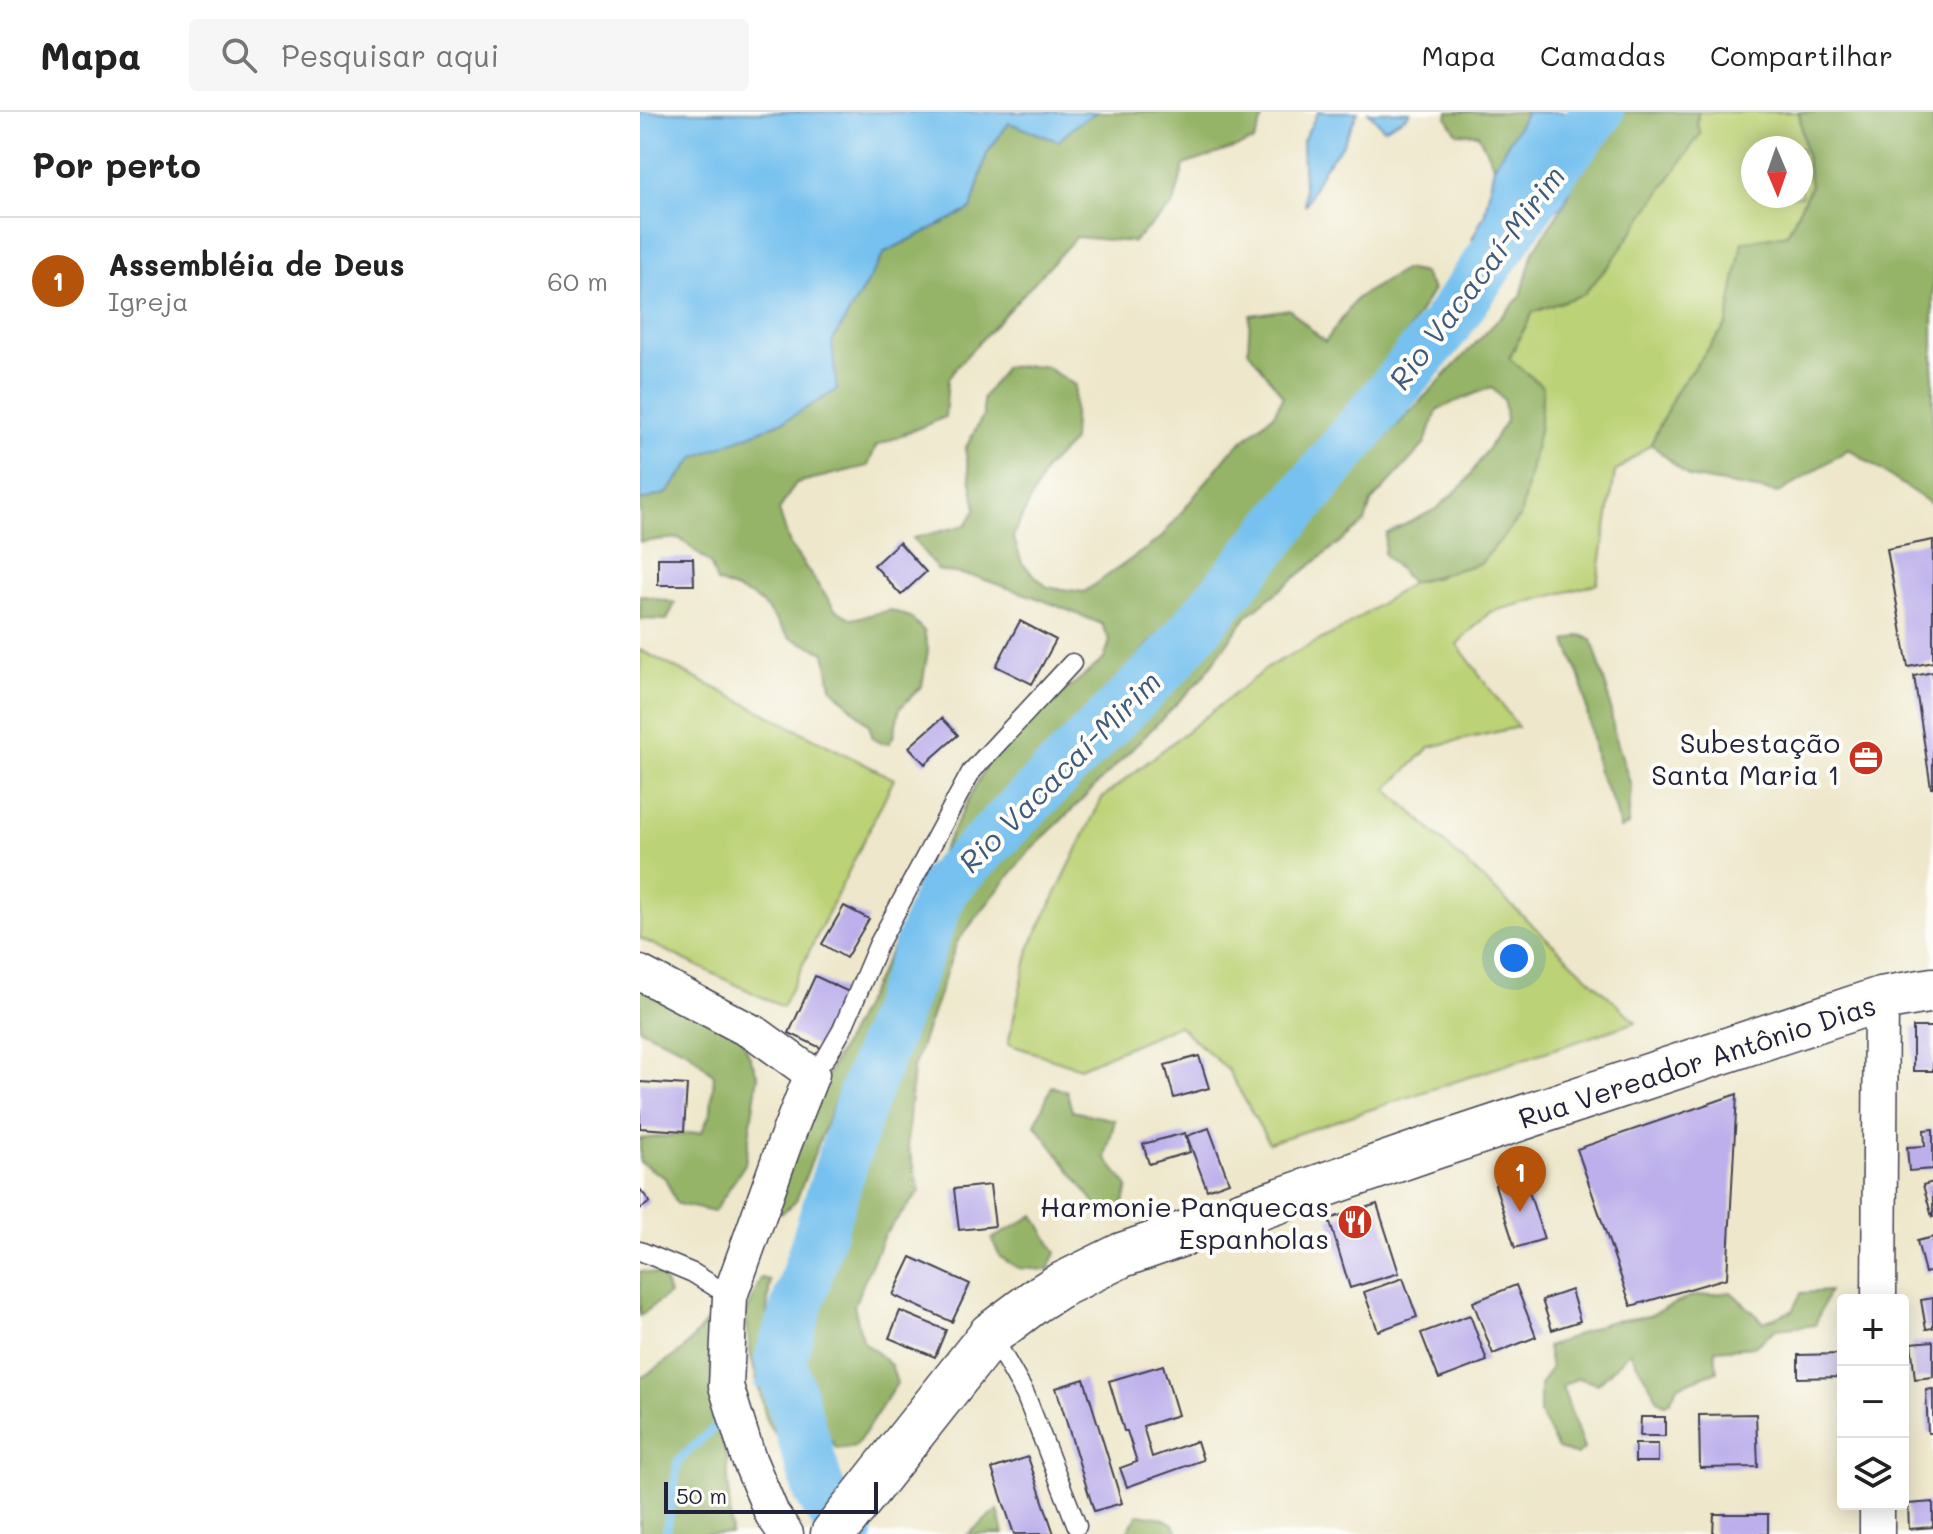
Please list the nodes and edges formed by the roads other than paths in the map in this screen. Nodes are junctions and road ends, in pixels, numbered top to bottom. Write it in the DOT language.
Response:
graph roads {
  1 [pos="1072,663"];
  2 [pos="640,973"];
  3 [pos="1933,990"];
  4 [pos="1881,999"];
  5 [pos="812,1074"];
  6 [pos="640,1251"];
  7 [pos="1879,1294"];
  8 [pos="730,1296"];
  9 [pos="991,1334"];
  10 [pos="1877,1510"];
  11 [pos="1077,1526"];
  12 [pos="786,1534"];
  13 [pos="833,1534"];
  14 [pos="1877,1534"];
  1 -- 5 [label="lane"];
  2 -- 5 [label="street"];
  3 -- 4 [label="street, Rua Vereador Antônio Dias"];
  4 -- 7 [label="street"];
  4 -- 9 [label="street, Rua Vereador Antônio Dias"];
  5 -- 8 [label="street"];
  6 -- 8 [label="lane"];
  8 -- 12 [label="street"];
  9 -- 11 [label="lane"];
  9 -- 13 [label="street, Rua Vereador Antônio Dias"];
  10 -- 14 [label="street"];
}
